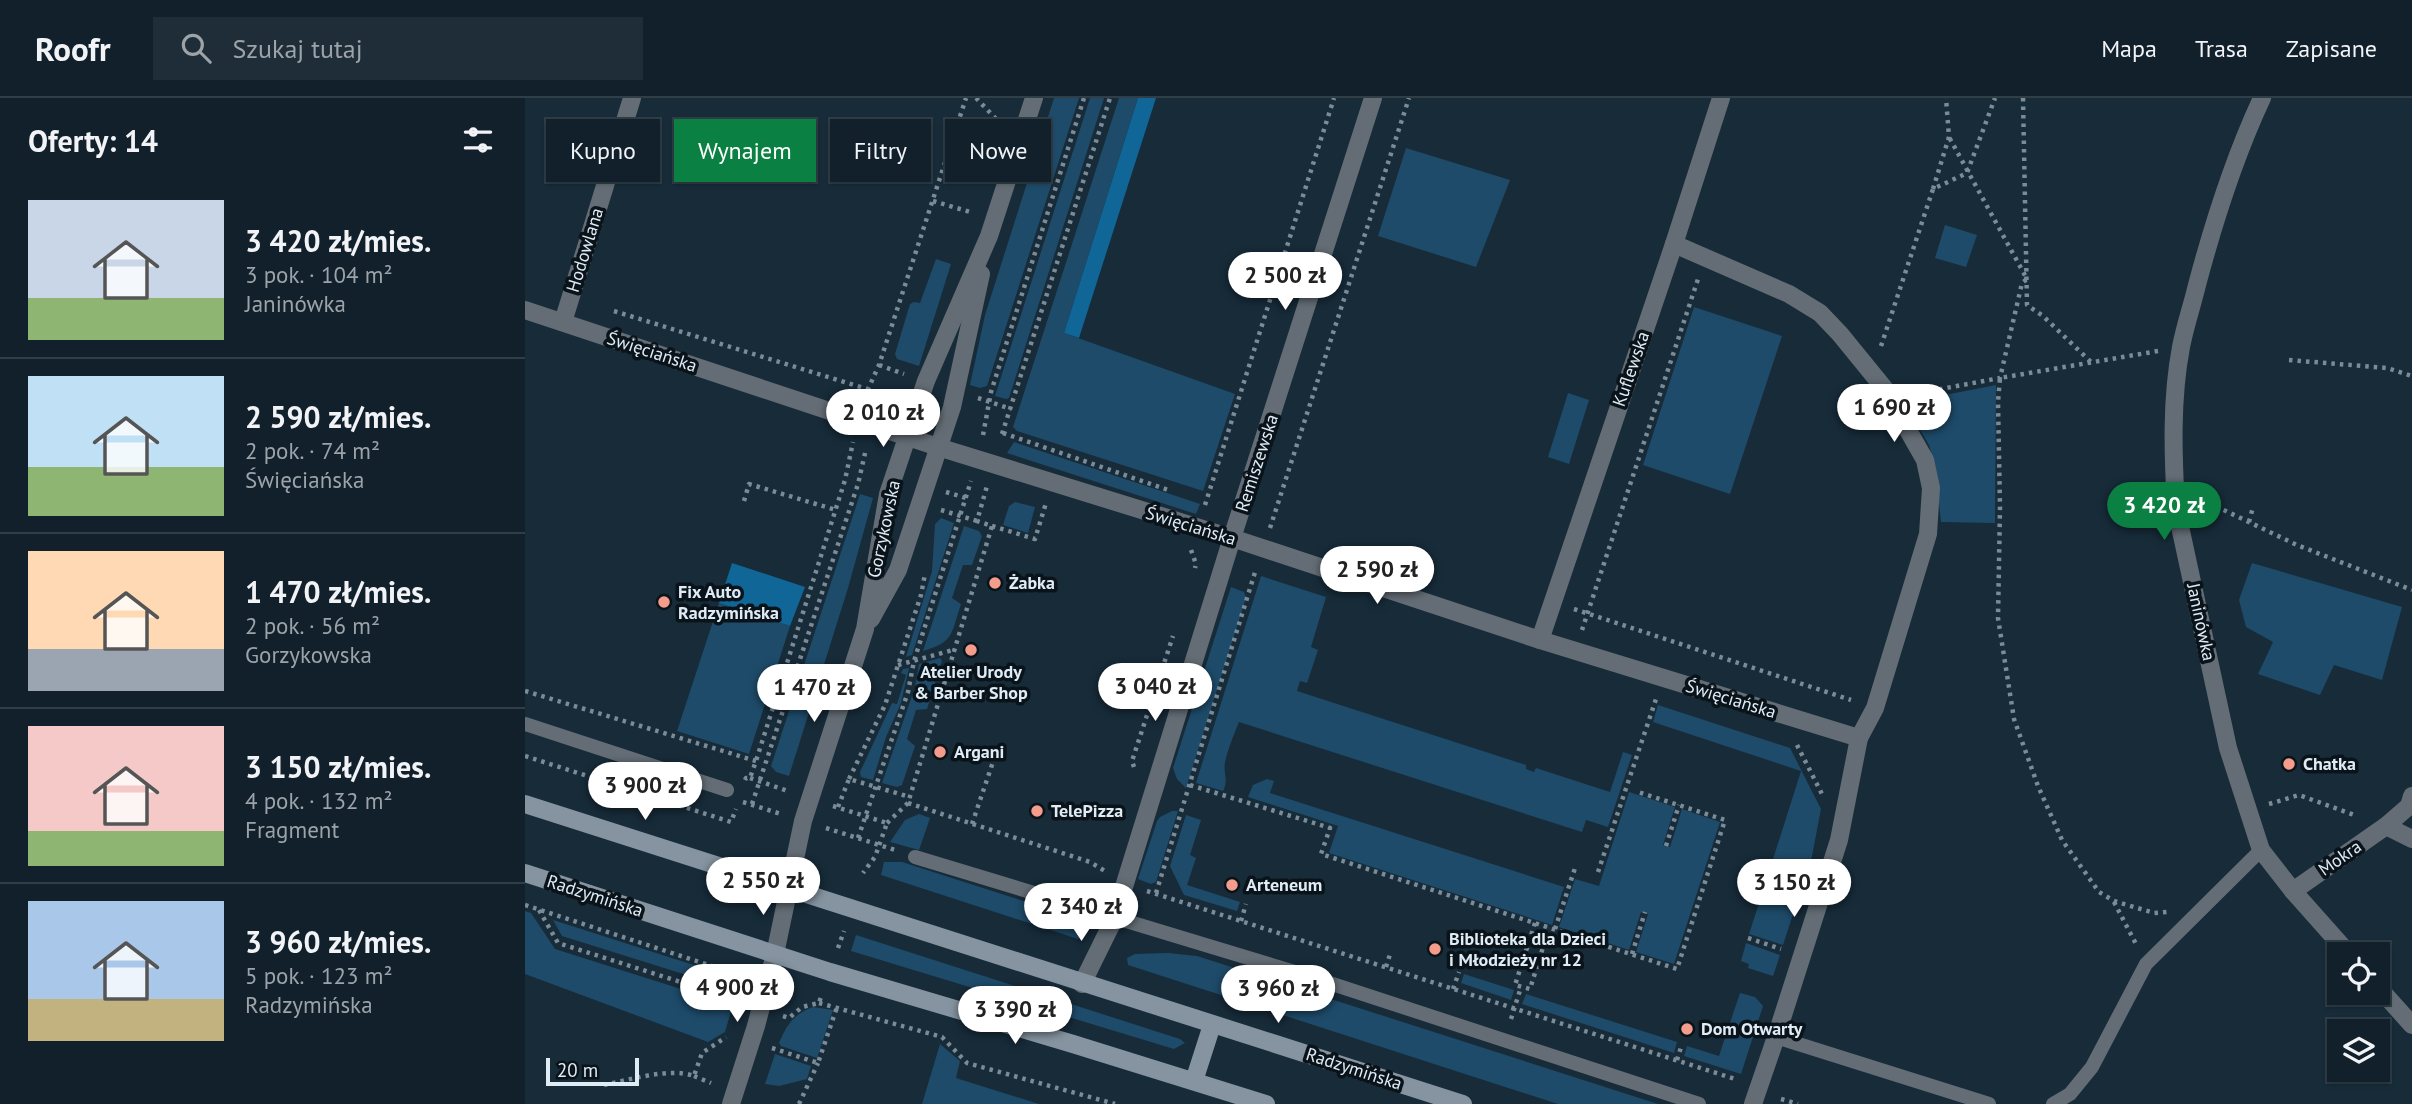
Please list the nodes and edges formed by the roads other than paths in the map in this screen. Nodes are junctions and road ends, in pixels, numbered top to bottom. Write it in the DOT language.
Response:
graph roads {
  1 [pos="632,98"];
  2 [pos="1034,98"];
  3 [pos="1373,98"];
  4 [pos="1721,98"];
  5 [pos="2262,98"];
  6 [pos="989,236"];
  7 [pos="1674,244"];
  8 [pos="525,310"];
  9 [pos="563,322"];
  10 [pos="907,436"];
  11 [pos="938,447"];
  12 [pos="1232,538"];
  13 [pos="865,629"];
  14 [pos="1540,640"];
  15 [pos="525,724"];
  16 [pos="1859,738"];
  17 [pos="727,790"];
  18 [pos="2412,796"];
  19 [pos="525,804"];
  20 [pos="2386,826"];
  21 [pos="2412,839"];
  22 [pos="2261,850"];
  23 [pos="915,857"];
  24 [pos="525,873"];
  25 [pos="789,887"];
  26 [pos="2293,891"];
  27 [pos="1114,919"];
  28 [pos="2338,942"];
  29 [pos="775,954"];
  30 [pos="1082,984"];
  31 [pos="2390,1000"];
  32 [pos="1212,1024"];
  33 [pos="2412,1025"];
  34 [pos="1776,1037"];
  35 [pos="1194,1082"];
  36 [pos="731,1104"];
  37 [pos="1266,1104"];
  38 [pos="1463,1104"];
  39 [pos="1699,1104"];
  40 [pos="1753,1104"];
  41 [pos="1989,1104"];
  42 [pos="2053,1104"];
  1 -- 9 [label="street, Hodowlana"];
  2 -- 6 [label="street, Gorzykowska"];
  3 -- 12 [label="street, Remiszewska"];
  4 -- 7 [label="street, Kuflewska"];
  5 -- 22 [label="street, Janinówka"];
  6 -- 10 [label="street, Gorzykowska"];
  6 -- 11 [label="street, Gorzykowska"];
  7 -- 14 [label="street, Kuflewska"];
  7 -- 16 [label="street"];
  8 -- 9 [label="street, Święciańska"];
  9 -- 10 [label="street, Święciańska"];
  10 -- 11 [label="street, Święciańska"];
  10 -- 13 [label="street, Gorzykowska"];
  11 -- 12 [label="street, Święciańska"];
  11 -- 13 [label="street, Gorzykowska"];
  12 -- 14 [label="street, Święciańska"];
  12 -- 27 [label="street, Remiszewska"];
  13 -- 25 [label="street, Gorzykowska"];
  14 -- 16 [label="street, Święciańska"];
  15 -- 17 [label="lane"];
  16 -- 34 [label="street"];
  18 -- 20 [label="street, Mokra"];
  19 -- 25 [label="main road, Radzymińska"];
  20 -- 21 [label="street"];
  20 -- 26 [label="street, Mokra"];
  22 -- 26 [label="street, Janinówka"];
  22 -- 42 [label="lane"];
  23 -- 27 [label="lane"];
  24 -- 29 [label="main road, Radzymińska"];
  25 -- 29 [label="street, Gorzykowska"];
  25 -- 30 [label="main road, Radzymińska"];
  26 -- 28 [label="street, Janinówka"];
  27 -- 30 [label="street, Remiszewska"];
  27 -- 39 [label="lane"];
  29 -- 35 [label="main road, Radzymińska"];
  29 -- 36 [label="street, Gorzykowska"];
  30 -- 32 [label="main road, Radzymińska"];
  31 -- 33 [label="street"];
  32 -- 35 [label="main road"];
  32 -- 38 [label="main road, Radzymińska"];
  34 -- 40 [label="street"];
  34 -- 41 [label="lane"];
  35 -- 37 [label="main road, Radzymińska"];
}
